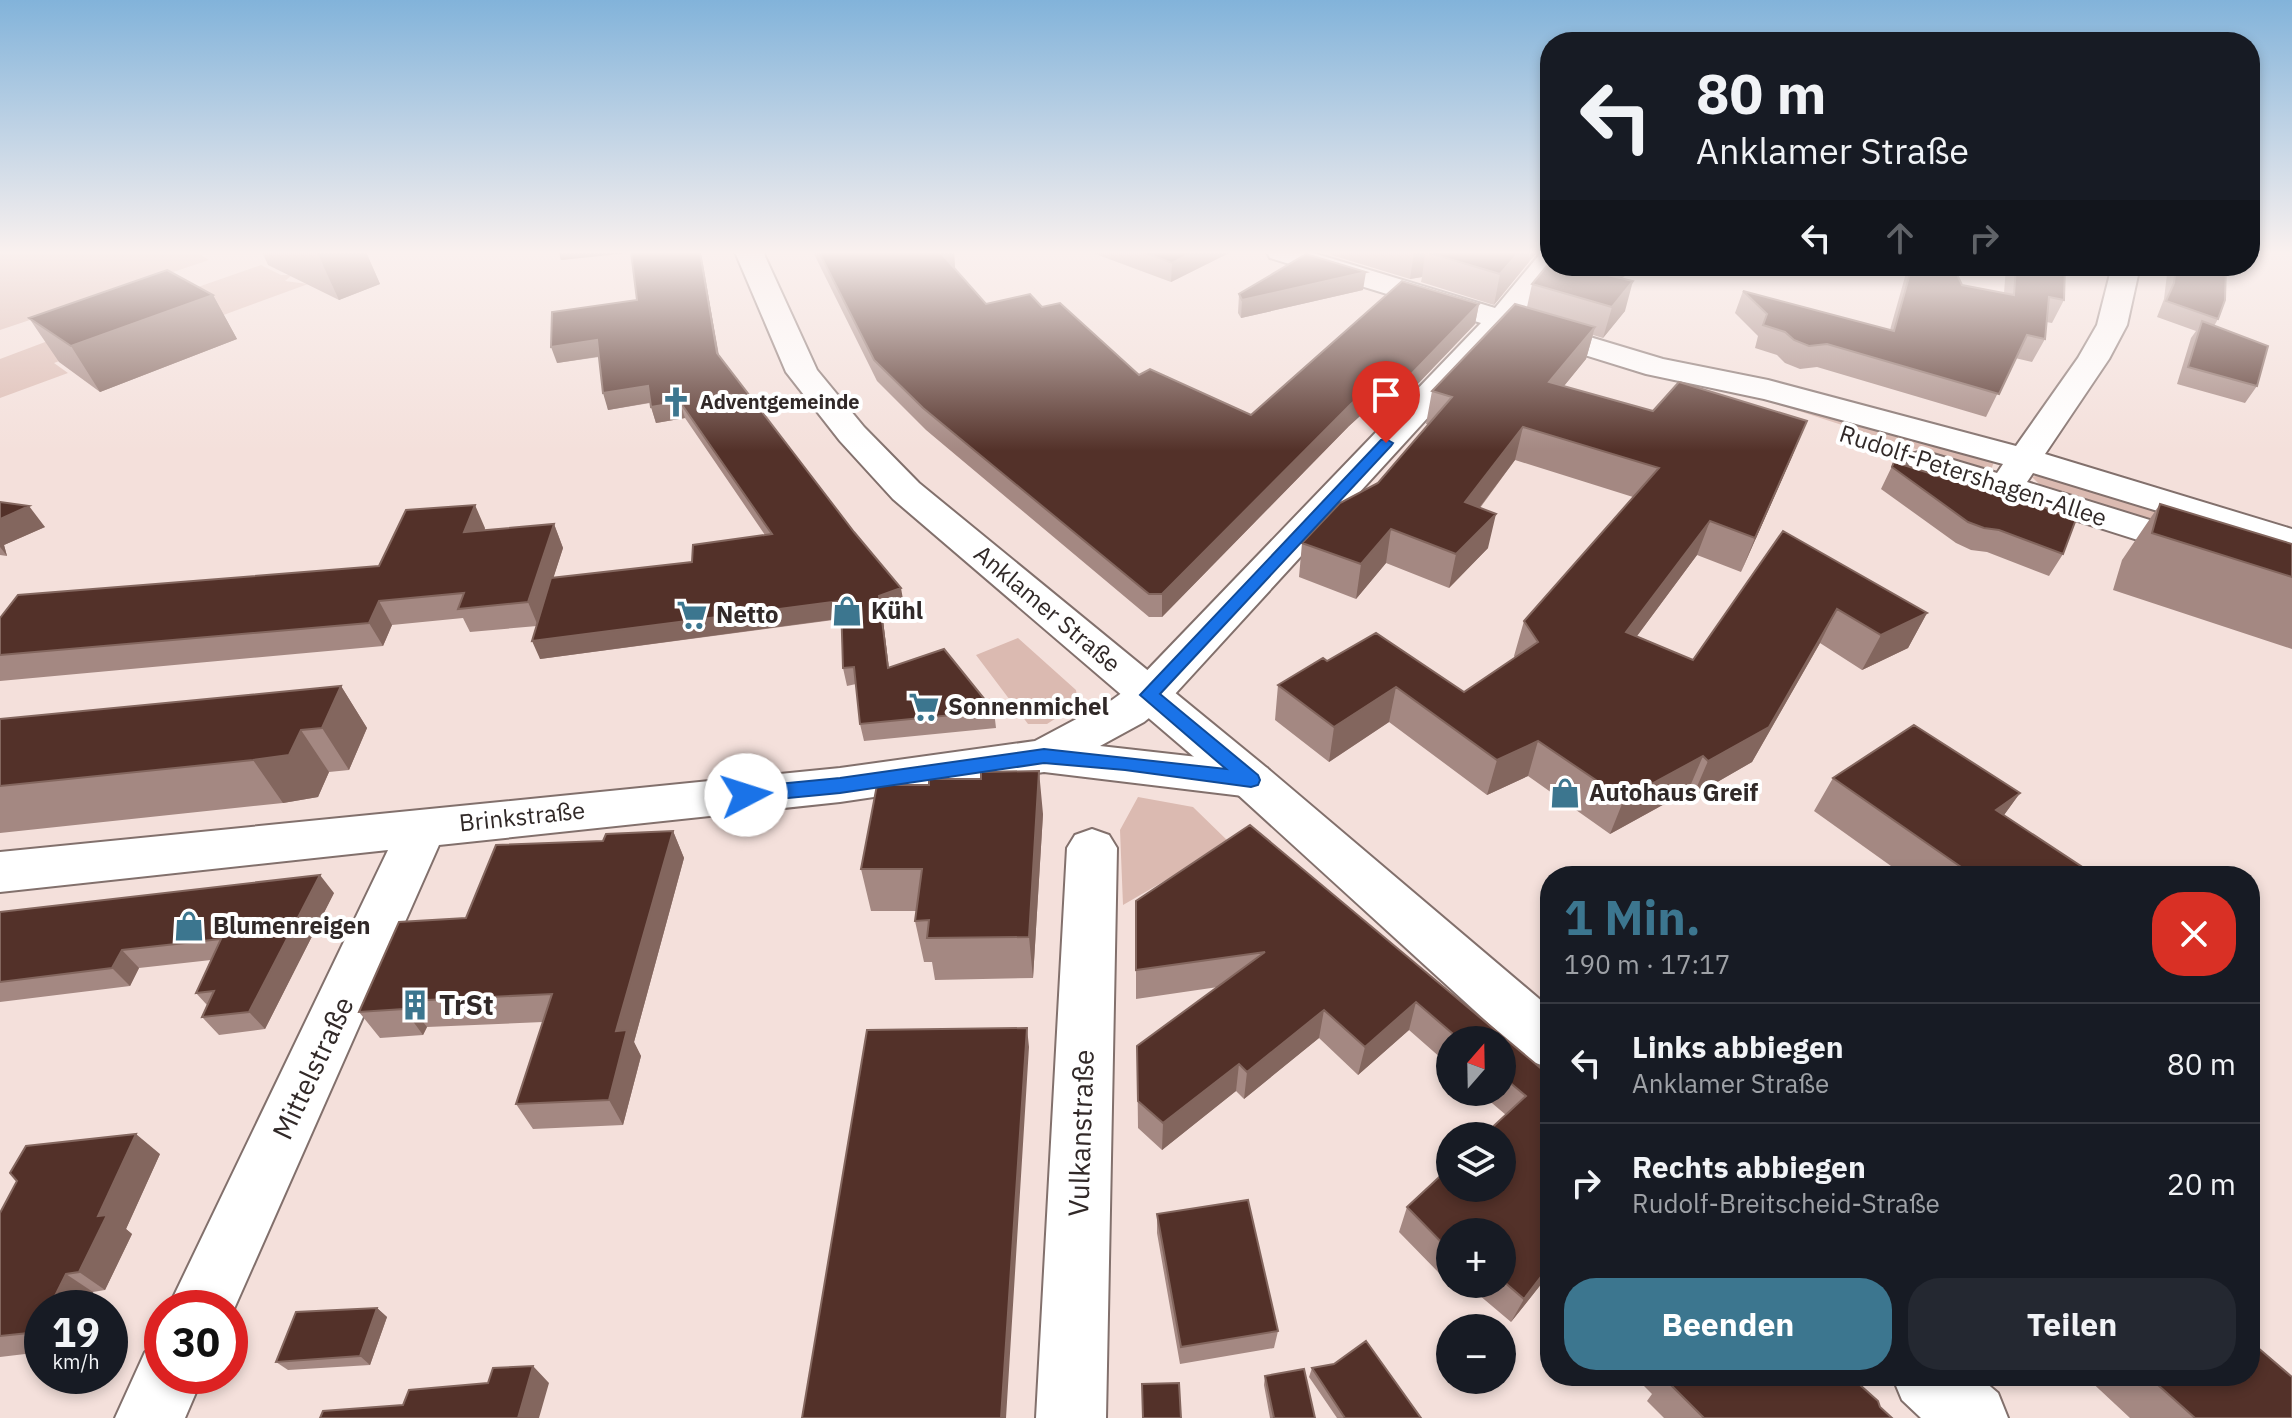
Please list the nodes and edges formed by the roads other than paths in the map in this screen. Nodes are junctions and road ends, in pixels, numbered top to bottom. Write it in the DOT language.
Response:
graph roads {
  1 [pos="778,318"];
  2 [pos="1491,318"];
  3 [pos="1502,318"];
  4 [pos="2114,318"];
  5 [pos="1500,321"];
  6 [pos="2015,474"];
  7 [pos="2292,541"];
  8 [pos="2292,577"];
  9 [pos="1149,695"];
  10 [pos="1044,756"];
  11 [pos="1251,780"];
  12 [pos="422,827"];
  13 [pos="1092,848"];
  14 [pos="0,872"];
  15 [pos="1540,1034"];
  16 [pos="209,1290"];
  17 [pos="1937,1386"];
  18 [pos="161,1394"];
  19 [pos="150,1418"];
  20 [pos="1071,1418"];
  21 [pos="1973,1418"];
  1 -- 9 [label="street, Anklamer Straße"];
  2 -- 5 [label="street, Rudolf-Petershagen-Allee"];
  3 -- 5 [label="street, Brinkstraße"];
  4 -- 6 [label="street"];
  5 -- 6 [label="street, Rudolf-Petershagen-Allee"];
  5 -- 9 [label="street, Brinkstraße"];
  6 -- 7 [label="street, Rudolf-Petershagen-Allee"];
  6 -- 8 [label="street, Rudolf-Petershagen-Allee"];
  9 -- 10 [label="street, Brinkstraße"];
  9 -- 11 [label="street, Anklamer Straße"];
  10 -- 11 [label="street, Brinkstraße"];
  10 -- 12 [label="street, Brinkstraße"];
  11 -- 15 [label="street, Anklamer Straße"];
  12 -- 14 [label="street, Brinkstraße"];
  12 -- 16 [label="street, Mittelstraße"];
  13 -- 20 [label="street, Vulkanstraße"];
  17 -- 21 [label="street"];
  18 -- 19 [label="street"];
}
